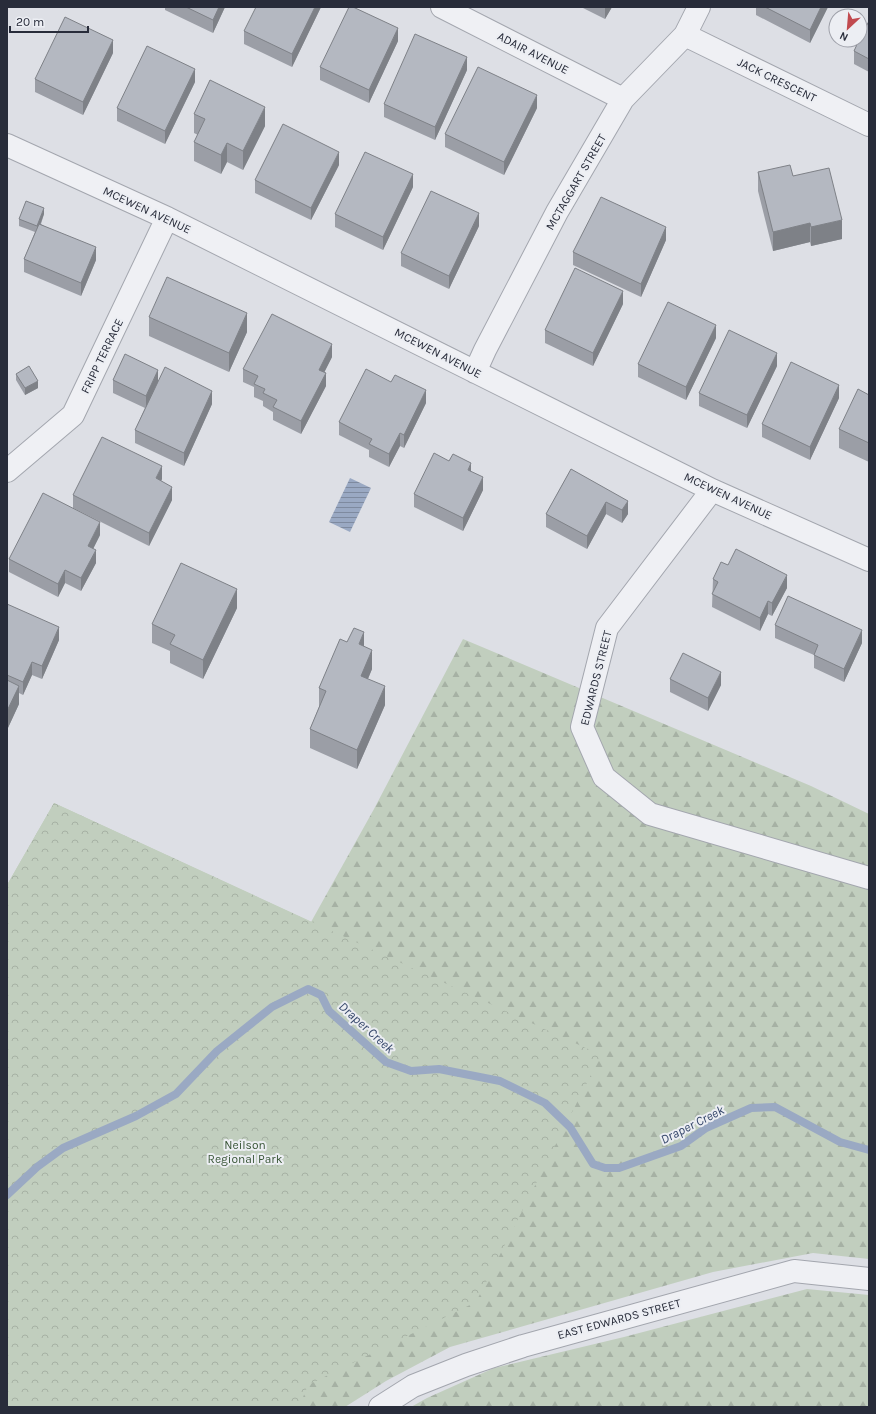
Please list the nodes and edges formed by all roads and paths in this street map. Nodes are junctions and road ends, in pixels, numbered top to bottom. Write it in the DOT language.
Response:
graph roads {
  1 [pos="442,7"];
  2 [pos="699,7"];
  3 [pos="685,35"];
  4 [pos="623,99"];
  5 [pos="869,125"];
  6 [pos="7,145"];
  7 [pos="167,218"];
  8 [pos="475,372"];
  9 [pos="7,471"];
  10 [pos="712,490"];
  11 [pos="869,560"];
  12 [pos="869,878"];
  13 [pos="869,1279"];
  14 [pos="380,1407"];
  1 -- 4 [label="street, ADAIR AVENUE"];
  2 -- 3 [label="street, MCTAGGART STREET"];
  3 -- 4 [label="street, MCTAGGART STREET"];
  3 -- 5 [label="street, JACK CRESCENT"];
  4 -- 8 [label="street, MCTAGGART STREET"];
  6 -- 7 [label="street, MCEWEN AVENUE"];
  7 -- 8 [label="street, MCEWEN AVENUE"];
  7 -- 9 [label="street, FRIPP TERRACE"];
  8 -- 10 [label="street, MCEWEN AVENUE"];
  10 -- 11 [label="street, MCEWEN AVENUE"];
  10 -- 12 [label="street, EDWARDS STREET"];
  13 -- 14 [label="street, EAST EDWARDS STREET"];
}
